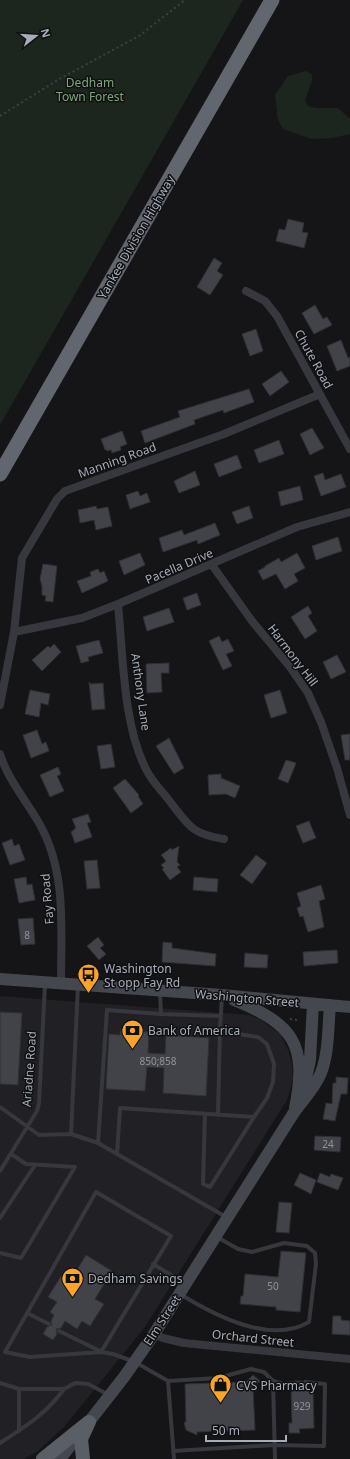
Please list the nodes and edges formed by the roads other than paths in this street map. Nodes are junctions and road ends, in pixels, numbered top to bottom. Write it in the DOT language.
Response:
graph roads {
  1 [pos="272,0"];
  2 [pos="246,291"];
  3 [pos="320,394"];
  4 [pos="350,449"];
  5 [pos="0,474"];
  6 [pos="350,512"];
  7 [pos="212,565"];
  8 [pos="118,604"];
  9 [pos="14,632"];
  10 [pos="0,705"];
  11 [pos="0,754"];
  12 [pos="346,787"];
  13 [pos="350,815"];
  14 [pos="224,839"];
  15 [pos="0,979"];
  16 [pos="45,982"];
  17 [pos="61,983"];
  18 [pos="78,984"];
  19 [pos="160,990"];
  20 [pos="222,995"];
  21 [pos="313,1004"];
  22 [pos="330,1005"];
  23 [pos="350,1007"];
  24 [pos="161,1014"];
  25 [pos="220,1016"];
  26 [pos="220,1027"];
  27 [pos="0,1107"];
  28 [pos="205,1114"];
  29 [pos="293,1114"];
  30 [pos="218,1115"];
  31 [pos="254,1117"];
  32 [pos="27,1128"];
  33 [pos="71,1134"];
  34 [pos="98,1143"];
  35 [pos="11,1154"];
  36 [pos="117,1154"];
  37 [pos="35,1165"];
  38 [pos="0,1171"];
  39 [pos="0,1218"];
  40 [pos="227,1218"];
  41 [pos="216,1237"];
  42 [pos="0,1253"];
  43 [pos="153,1264"];
  44 [pos="183,1289"];
  45 [pos="27,1313"];
  46 [pos="49,1324"];
  47 [pos="59,1331"];
  48 [pos="154,1334"];
  49 [pos="101,1352"];
  50 [pos="350,1359"];
  51 [pos="135,1362"];
  52 [pos="168,1381"];
  53 [pos="273,1381"];
  54 [pos="305,1382"];
  55 [pos="0,1383"];
  56 [pos="291,1384"];
  57 [pos="64,1388"];
  58 [pos="19,1389"];
  59 [pos="110,1395"];
  60 [pos="89,1422"];
  61 [pos="19,1431"];
  62 [pos="0,1443"];
  63 [pos="275,1445"];
  64 [pos="173,1452"];
  65 [pos="43,1459"];
  66 [pos="60,1459"];
  67 [pos="83,1459"];
  68 [pos="174,1459"];
  69 [pos="275,1459"];
  1 -- 5 [label="highway, Yankee Division Highway"];
  2 -- 3 [label="street, Chute Road"];
  3 -- 4 [label="street, Chute Road"];
  3 -- 9 [label="street, Manning Road"];
  6 -- 7 [label="street, Pacella Drive"];
  7 -- 8 [label="street, Pacella Drive"];
  7 -- 12 [label="street, Harmony Hill"];
  8 -- 9 [label="street, Pacella Drive"];
  8 -- 14 [label="street, Anthony Lane"];
  9 -- 10 [label="street"];
  11 -- 17 [label="street, Fay Road"];
  12 -- 13 [label="street, Harmony Hill"];
  15 -- 16 [label="main road, Washington Street"];
  16 -- 17 [label="main road, Washington Street"];
  16 -- 32 [label="lane, Ariadne Road"];
  17 -- 18 [label="main road, Washington Street"];
  18 -- 19 [label="main road, Washington Street"];
  18 -- 33 [label="lane"];
  19 -- 20 [label="main road, Washington Street"];
  19 -- 24 [label="lane"];
  20 -- 21 [label="main road, Washington Street"];
  20 -- 25 [label="lane"];
  20 -- 29 [label="main road"];
  21 -- 22 [label="main road, Washington Street"];
  21 -- 29 [label="main road, Elm Street"];
  22 -- 23 [label="main road, Washington Street"];
  22 -- 29 [label="main road, Elm Street"];
  24 -- 25 [label="lane"];
  24 -- 34 [label="lane"];
  25 -- 26 [label="lane"];
  26 -- 30 [label="lane"];
  26 -- 31 [label="lane"];
  27 -- 32 [label="lane"];
  28 -- 30 [label="lane"];
  28 -- 31 [label="lane"];
  28 -- 36 [label="lane"];
  29 -- 40 [label="main road, Elm Street"];
  30 -- 31 [label="lane"];
  32 -- 33 [label="lane"];
  32 -- 35 [label="lane, Ariadne Road"];
  33 -- 34 [label="lane"];
  34 -- 36 [label="lane"];
  35 -- 37 [label="lane"];
  35 -- 38 [label="lane, Ariadne Road"];
  36 -- 40 [label="lane"];
  37 -- 39 [label="lane"];
  37 -- 42 [label="lane"];
  40 -- 41 [label="main road, Elm Street"];
  41 -- 44 [label="main road, Elm Street"];
  41 -- 44 [label="lane"];
  43 -- 44 [label="lane"];
  43 -- 45 [label="lane"];
  43 -- 49 [label="lane"];
  44 -- 48 [label="main road, Elm Street"];
  45 -- 46 [label="lane"];
  45 -- 49 [label="lane"];
  47 -- 49 [label="lane"];
  48 -- 50 [label="street, Orchard Street"];
  48 -- 51 [label="main road, Elm Street"];
  49 -- 51 [label="lane"];
  51 -- 52 [label="lane"];
  51 -- 59 [label="main road, Elm Street"];
  52 -- 53 [label="lane"];
  52 -- 64 [label="lane"];
  53 -- 56 [label="lane"];
  53 -- 63 [label="lane"];
  54 -- 63 [label="lane"];
  55 -- 58 [label="lane"];
  57 -- 58 [label="lane"];
  57 -- 59 [label="lane"];
  57 -- 61 [label="lane"];
  58 -- 61 [label="lane"];
  59 -- 60 [label="main road, Elm Street"];
  60 -- 65 [label="highway"];
  60 -- 66 [label="main road, Elm Street"];
  60 -- 67 [label="highway"];
  61 -- 62 [label="lane"];
  63 -- 64 [label="lane"];
  63 -- 69 [label="lane"];
  64 -- 68 [label="lane"];
}
